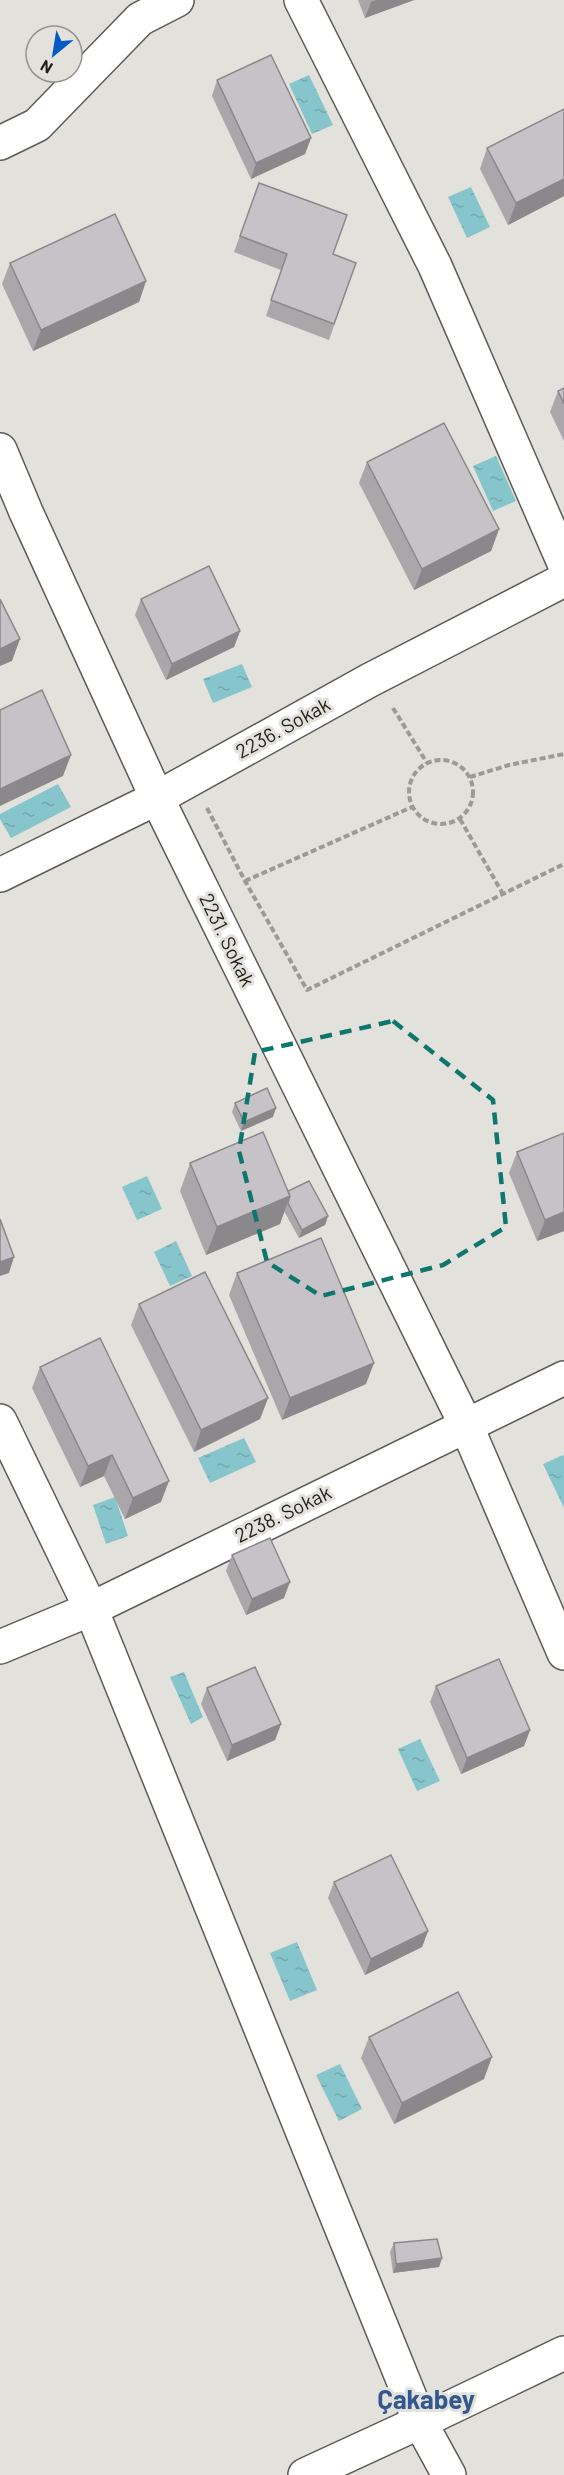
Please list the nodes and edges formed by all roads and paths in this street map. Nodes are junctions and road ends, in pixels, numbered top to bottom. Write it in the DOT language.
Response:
graph roads {
  1 [pos="177,0"];
  2 [pos="301,0"];
  3 [pos="0,144"];
  4 [pos="0,450"];
  5 [pos="564,563"];
  6 [pos="564,580"];
  7 [pos="370,680"];
  8 [pos="564,754"];
  9 [pos="427,763"];
  10 [pos="470,777"];
  11 [pos="157,798"];
  12 [pos="205,804"];
  13 [pos="412,807"];
  14 [pos="460,818"];
  15 [pos="564,864"];
  16 [pos="0,875"];
  17 [pos="244,881"];
  18 [pos="503,894"];
  19 [pos="564,1377"];
  20 [pos="0,1421"];
  21 [pos="466,1425"];
  22 [pos="91,1609"];
  23 [pos="0,1647"];
  24 [pos="564,1653"];
  25 [pos="564,2353"];
  26 [pos="420,2422"];
  27 [pos="305,2475"];
  28 [pos="449,2475"];
  1 -- 3 [label="street"];
  2 -- 5 [label="street"];
  4 -- 11 [label="street, 2231. Sokak"];
  6 -- 7 [label="street, 2236. Sokak"];
  7 -- 9 [label="path"];
  7 -- 11 [label="street, 2236. Sokak"];
  8 -- 10 [label="path"];
  9 -- 10 [label="path"];
  9 -- 13 [label="path"];
  10 -- 14 [label="path"];
  11 -- 16 [label="street, 2236. Sokak"];
  11 -- 21 [label="street, 2231. Sokak"];
  12 -- 17 [label="path"];
  13 -- 14 [label="path"];
  13 -- 17 [label="path"];
  14 -- 18 [label="path"];
  15 -- 18 [label="path"];
  17 -- 18 [label="path"];
  19 -- 21 [label="street, 2238. Sokak"];
  20 -- 22 [label="street"];
  21 -- 22 [label="street, 2238. Sokak"];
  21 -- 24 [label="street, 2231. Sokak"];
  22 -- 23 [label="street, 2238. Sokak"];
  22 -- 26 [label="street"];
  25 -- 26 [label="street"];
  26 -- 27 [label="street"];
  26 -- 28 [label="street"];
}
